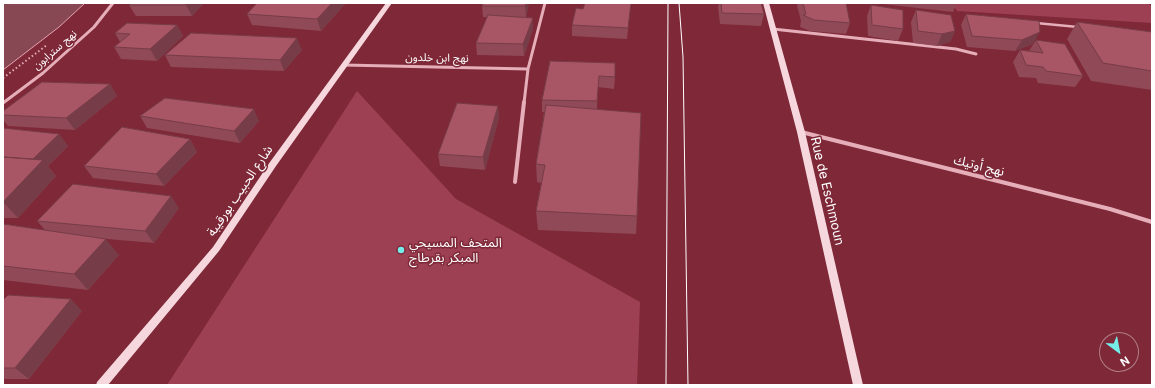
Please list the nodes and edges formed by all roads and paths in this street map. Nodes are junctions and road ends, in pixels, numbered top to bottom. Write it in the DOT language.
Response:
graph roads {
  1 [pos="113,3"];
  2 [pos="389,3"];
  3 [pos="545,3"];
  4 [pos="766,3"];
  5 [pos="1028,22"];
  6 [pos="1082,27"];
  7 [pos="774,29"];
  8 [pos="48,44"];
  9 [pos="976,54"];
  10 [pos="344,65"];
  11 [pos="528,69"];
  12 [pos="3,78"];
  13 [pos="3,103"];
  14 [pos="801,132"];
  15 [pos="515,182"];
  16 [pos="1152,222"];
  17 [pos="101,385"];
  18 [pos="858,385"];
  1 -- 13 [label="street, نهج سترابون"];
  2 -- 10 [label="main road, شارع الحبيب بورقيبة"];
  3 -- 11 [label="street"];
  4 -- 7 [label="main road, Rue de Eschmoun"];
  5 -- 6 [label="lane"];
  7 -- 9 [label="street"];
  7 -- 14 [label="main road, Rue de Eschmoun"];
  8 -- 12 [label="path"];
  10 -- 11 [label="street, نهج ابن خلدون"];
  10 -- 17 [label="main road, شارع الحبيب بورقيبة"];
  11 -- 15 [label="street"];
  14 -- 16 [label="street, نهج أوتيك"];
  14 -- 18 [label="main road, Rue de Eschmoun"];
}
